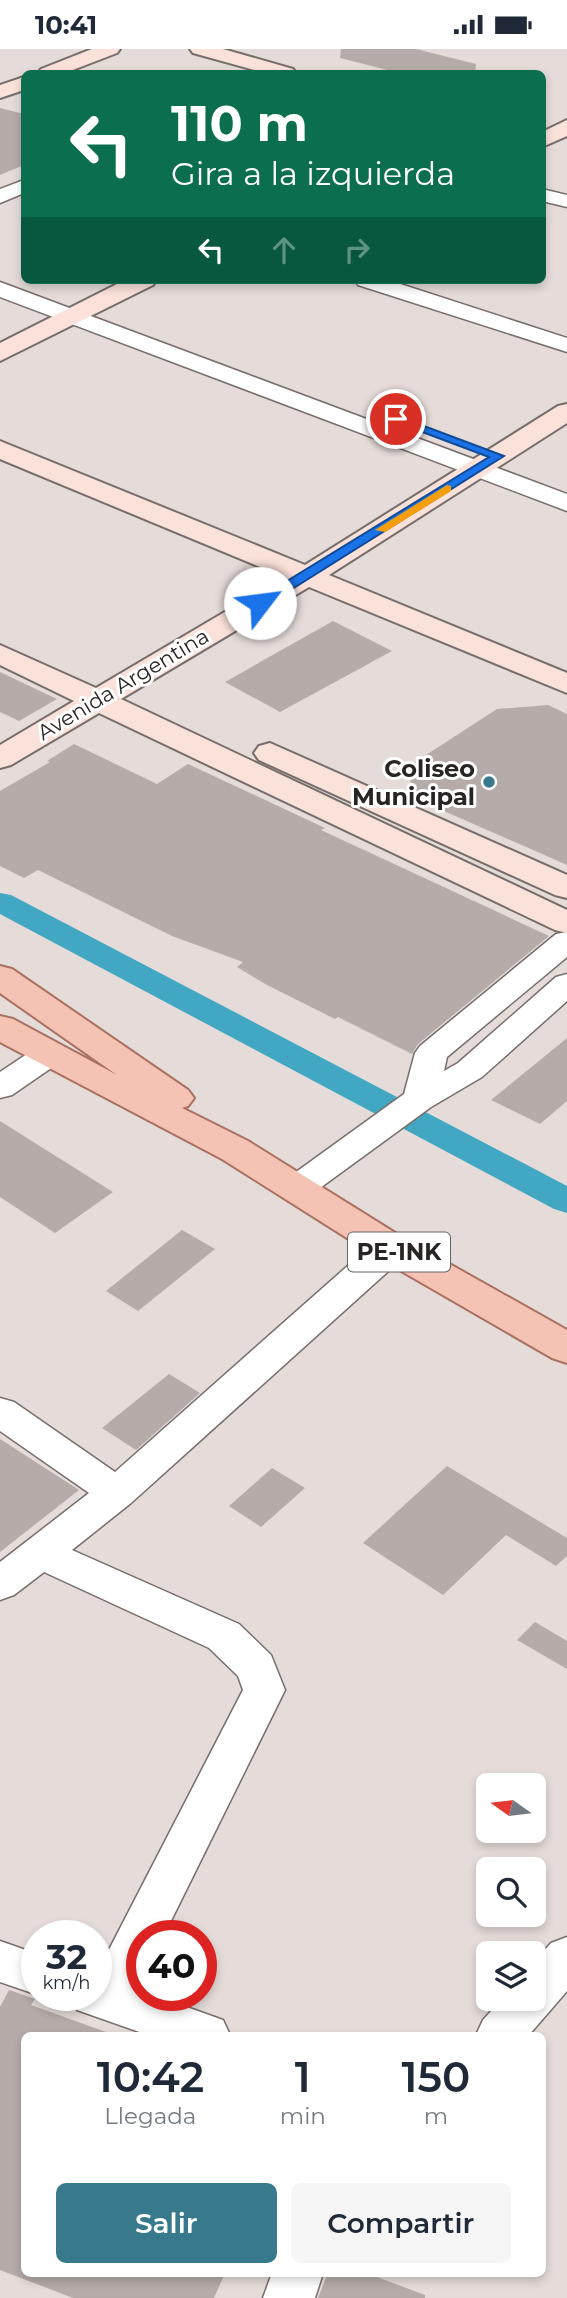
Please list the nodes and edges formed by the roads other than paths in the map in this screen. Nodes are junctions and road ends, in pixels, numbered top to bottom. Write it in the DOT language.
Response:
graph roads {
  1 [pos="110,49"];
  2 [pos="200,49"];
  3 [pos="56,70"];
  4 [pos="268,70"];
  5 [pos="21,84"];
  6 [pos="0,92"];
  7 [pos="567,107"];
  8 [pos="546,116"];
  9 [pos="567,127"];
  10 [pos="546,140"];
  11 [pos="546,143"];
  12 [pos="567,149"];
  13 [pos="21,186"];
  14 [pos="546,196"];
  15 [pos="0,197"];
  16 [pos="567,201"];
  17 [pos="0,274"];
  18 [pos="21,284"];
  19 [pos="22,284"];
  20 [pos="110,284"];
  21 [pos="134,284"];
  22 [pos="378,284"];
  23 [pos="438,284"];
  24 [pos="0,289"];
  25 [pos="74,308"];
  26 [pos="567,325"];
  27 [pos="0,338"];
  28 [pos="567,345"];
  29 [pos="0,353"];
  30 [pos="567,412"];
  31 [pos="0,429"];
  32 [pos="0,449"];
  33 [pos="488,463"];
  34 [pos="567,481"];
  35 [pos="567,503"];
  36 [pos="316,570"];
  37 [pos="0,630"];
  38 [pos="0,655"];
  39 [pos="567,663"];
  40 [pos="567,684"];
  41 [pos="108,692"];
  42 [pos="0,758"];
  43 [pos="567,888"];
  44 [pos="567,923"];
  45 [pos="567,941"];
  46 [pos="0,977"];
  47 [pos="567,984"];
  48 [pos="0,1027"];
  49 [pos="48,1055"];
  50 [pos="0,1087"];
  51 [pos="419,1099"];
  52 [pos="235,1150"];
  53 [pos="297,1188"];
  54 [pos="391,1248"];
  55 [pos="567,1347"];
  56 [pos="0,1412"];
  57 [pos="117,1493"];
  58 [pos="40,1553"];
  59 [pos="0,1584"];
  60 [pos="567,1957"];
  61 [pos="0,1961"];
  62 [pos="21,1969"];
  63 [pos="112,1977"];
  64 [pos="546,1982"];
  65 [pos="112,2002"];
  66 [pos="521,2011"];
  67 [pos="197,2032"];
  68 [pos="503,2032"];
  69 [pos="297,2277"];
  70 [pos="289,2298"];
  1 -- 3 [label="street"];
  2 -- 4 [label="street"];
  5 -- 6 [label="street"];
  7 -- 8 [label="street"];
  9 -- 10 [label="street"];
  11 -- 12 [label="street"];
  13 -- 15 [label="street"];
  14 -- 16 [label="street"];
  17 -- 18 [label="street"];
  19 -- 25 [label="street"];
  20 -- 25 [label="street"];
  21 -- 25 [label="street"];
  22 -- 28 [label="street"];
  23 -- 26 [label="street"];
  24 -- 25 [label="street"];
  25 -- 27 [label="street"];
  25 -- 29 [label="street"];
  25 -- 33 [label="street"];
  30 -- 33 [label="street, Avenida Argentina"];
  31 -- 36 [label="street"];
  32 -- 36 [label="street"];
  33 -- 34 [label="street"];
  33 -- 35 [label="street"];
  33 -- 36 [label="street, Avenida Argentina"];
  36 -- 39 [label="street"];
  36 -- 40 [label="street"];
  36 -- 41 [label="street, Avenida Argentina"];
  37 -- 41 [label="street"];
  38 -- 41 [label="street"];
  41 -- 42 [label="street, Avenida Argentina"];
  41 -- 43 [label="street"];
  41 -- 44 [label="street"];
  45 -- 51 [label="street"];
  46 -- 52 [label="main road, PE-1NK"];
  47 -- 51 [label="street"];
  48 -- 49 [label="main road, PE-1NK"];
  49 -- 50 [label="street"];
  49 -- 52 [label="main road, PE-1NK"];
  51 -- 53 [label="street"];
  52 -- 53 [label="main road, PE-1NK"];
  53 -- 54 [label="main road, PE-1NK"];
  54 -- 55 [label="main road, PE-1NK"];
  54 -- 57 [label="street"];
  56 -- 57 [label="street"];
  57 -- 58 [label="street"];
  58 -- 59 [label="street"];
  58 -- 63 [label="street"];
  60 -- 64 [label="street"];
  61 -- 62 [label="street"];
  65 -- 67 [label="street"];
  66 -- 68 [label="street"];
  69 -- 70 [label="street"];
}
